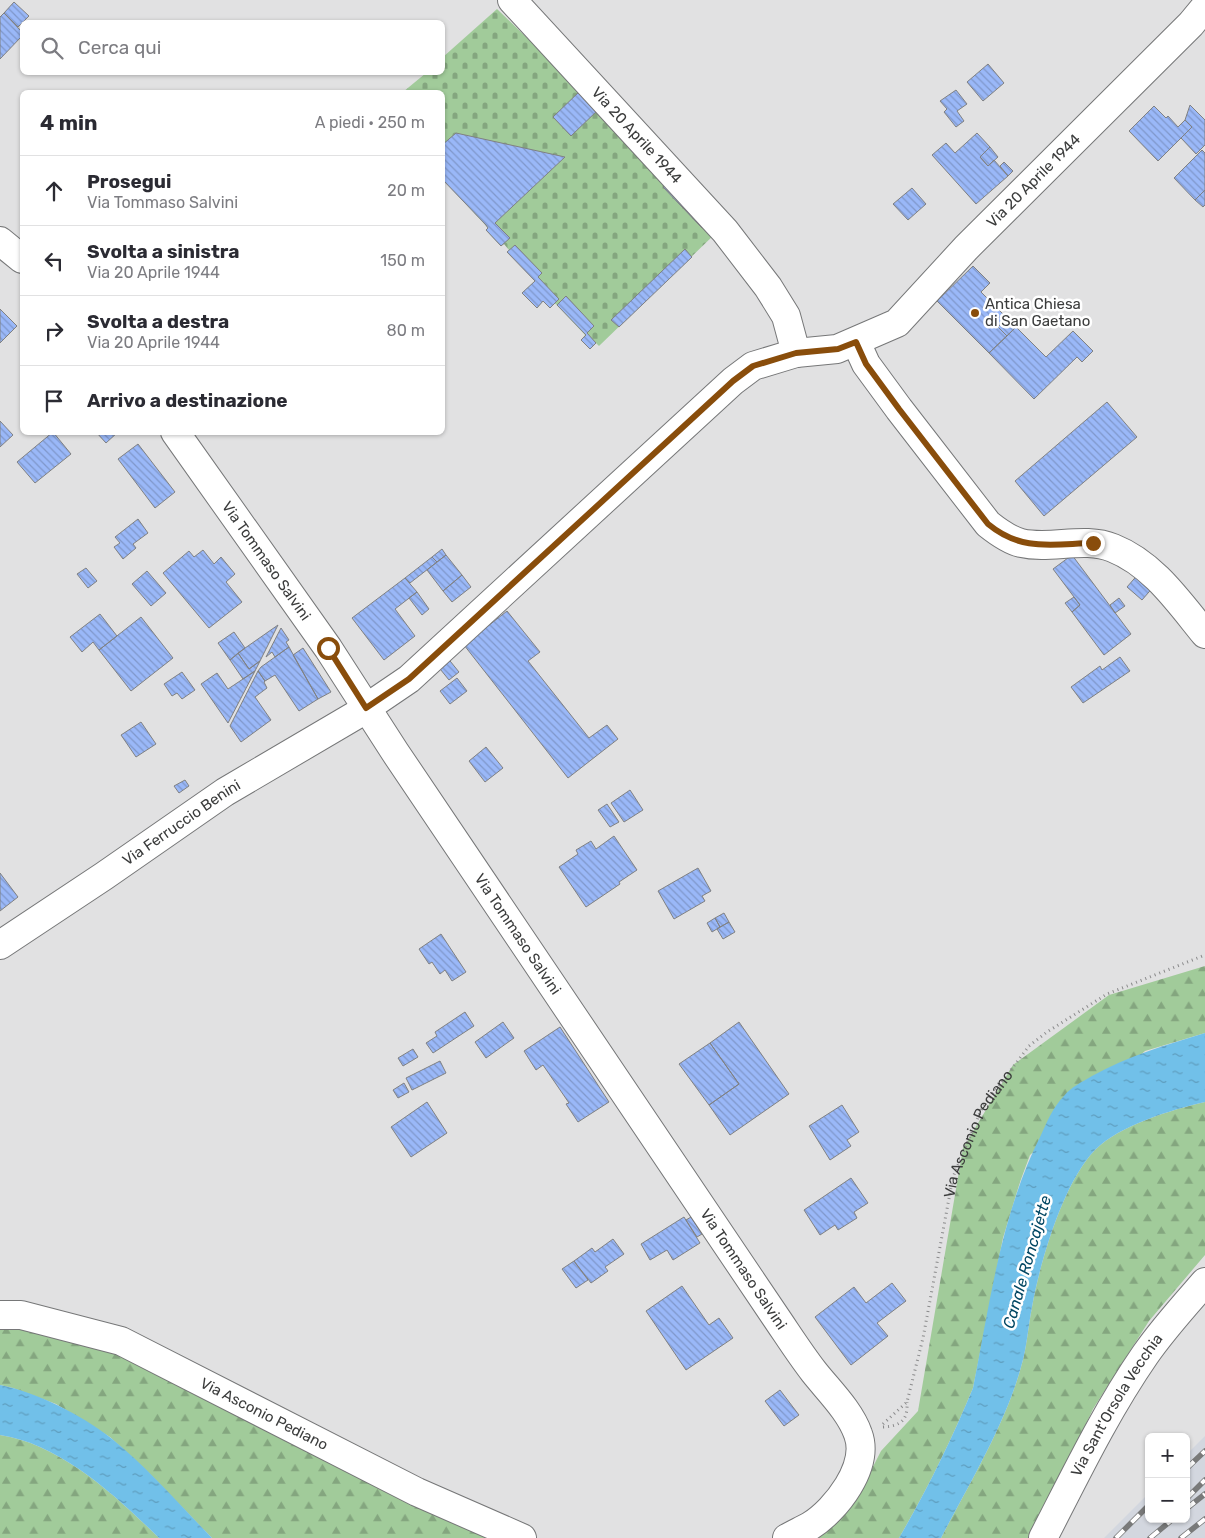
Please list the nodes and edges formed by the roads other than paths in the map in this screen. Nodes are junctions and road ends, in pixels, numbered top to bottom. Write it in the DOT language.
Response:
graph roads {
  1 [pos="512,0"];
  2 [pos="1205,7"];
  3 [pos="0,241"];
  4 [pos="20,257"];
  5 [pos="856,342"];
  6 [pos="796,353"];
  7 [pos="177,435"];
  8 [pos="1205,634"];
  9 [pos="366,708"];
  10 [pos="0,945"];
  11 [pos="1205,1282"];
  12 [pos="0,1315"];
  13 [pos="522,1538"];
  14 [pos="787,1538"];
  15 [pos="1043,1538"];
  1 -- 6 [label="street, Via 20 Aprile 1944"];
  2 -- 5 [label="street, Via 20 Aprile 1944"];
  3 -- 4 [label="street"];
  5 -- 6 [label="street, Via 20 Aprile 1944"];
  5 -- 8 [label="street"];
  6 -- 9 [label="street, Via 20 Aprile 1944"];
  7 -- 9 [label="street, Via Tommaso Salvini"];
  9 -- 10 [label="street, Via Ferruccio Benini"];
  9 -- 14 [label="street, Via Tommaso Salvini"];
  11 -- 15 [label="street, Via Sant'Orsola Vecchia"];
  12 -- 13 [label="street, Via Asconio Pediano"];
}
